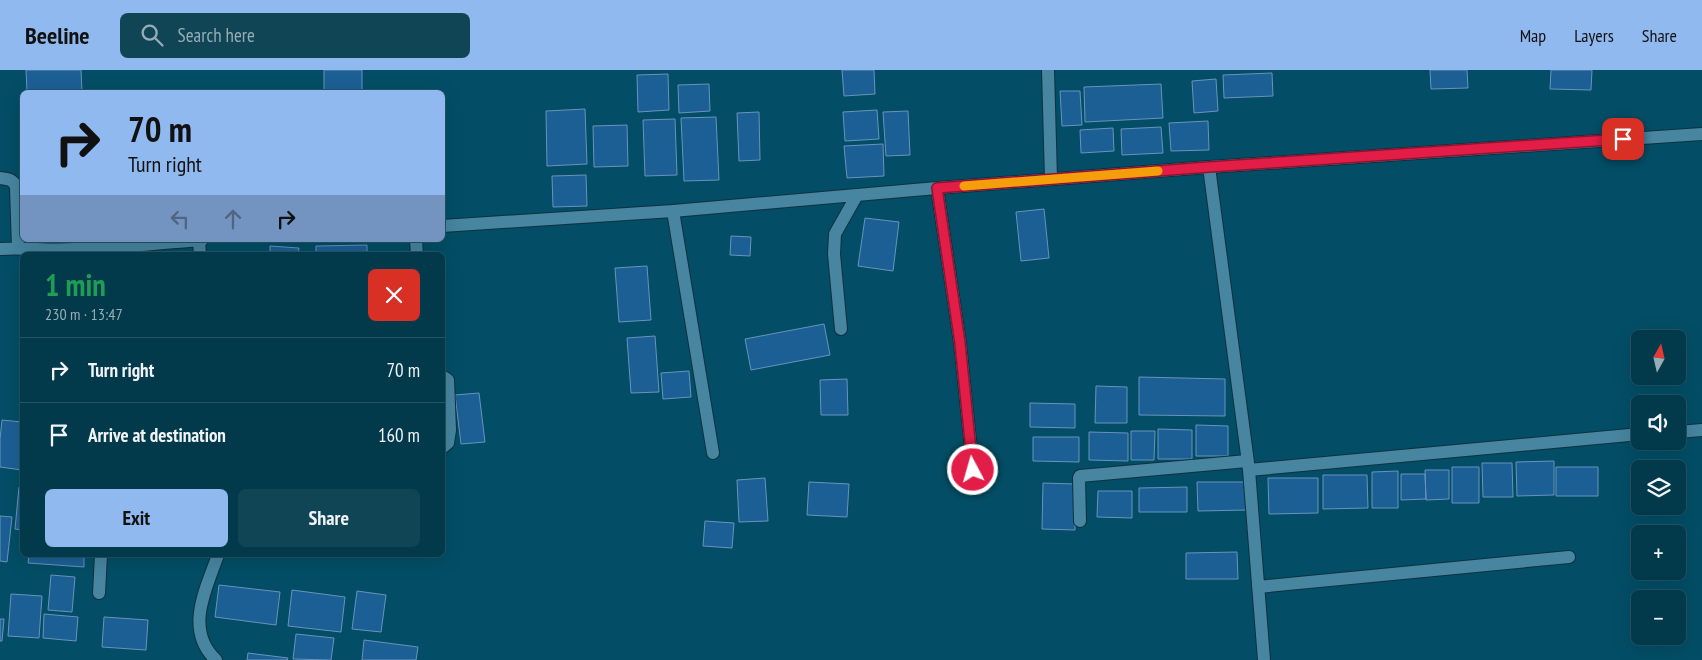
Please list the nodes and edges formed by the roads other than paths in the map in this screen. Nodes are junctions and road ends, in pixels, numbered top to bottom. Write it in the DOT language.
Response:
graph roads {
  1 [pos="1048,70"];
  2 [pos="1702,134"];
  3 [pos="1209,167"];
  4 [pos="0,178"];
  5 [pos="1051,179"];
  6 [pos="937,188"];
  7 [pos="857,195"];
  8 [pos="673,211"];
  9 [pos="445,226"];
  10 [pos="179,242"];
  11 [pos="18,248"];
  12 [pos="0,249"];
  13 [pos="73,252"];
  14 [pos="841,329"];
  15 [pos="445,378"];
  16 [pos="1702,430"];
  17 [pos="1686,431"];
  18 [pos="1631,435"];
  19 [pos="445,446"];
  20 [pos="713,454"];
  21 [pos="1248,465"];
  22 [pos="975,488"];
  23 [pos="1080,521"];
  24 [pos="101,557"];
  25 [pos="217,557"];
  26 [pos="1569,557"];
  27 [pos="1258,587"];
  28 [pos="99,593"];
  29 [pos="216,660"];
  30 [pos="1264,660"];
  1 -- 5 [label="street"];
  2 -- 3 [label="street"];
  3 -- 5 [label="street"];
  3 -- 21 [label="street"];
  4 -- 11 [label="street"];
  5 -- 6 [label="street"];
  6 -- 7 [label="street"];
  6 -- 22 [label="street"];
  7 -- 8 [label="street"];
  7 -- 14 [label="street"];
  8 -- 9 [label="street"];
  8 -- 20 [label="street"];
  10 -- 13 [label="street"];
  11 -- 12 [label="street"];
  11 -- 13 [label="street"];
  15 -- 19 [label="street"];
  16 -- 17 [label="street"];
  18 -- 21 [label="street"];
  21 -- 23 [label="street"];
  21 -- 27 [label="street"];
  24 -- 28 [label="street"];
  25 -- 29 [label="street"];
  26 -- 27 [label="street"];
  27 -- 30 [label="street"];
}
